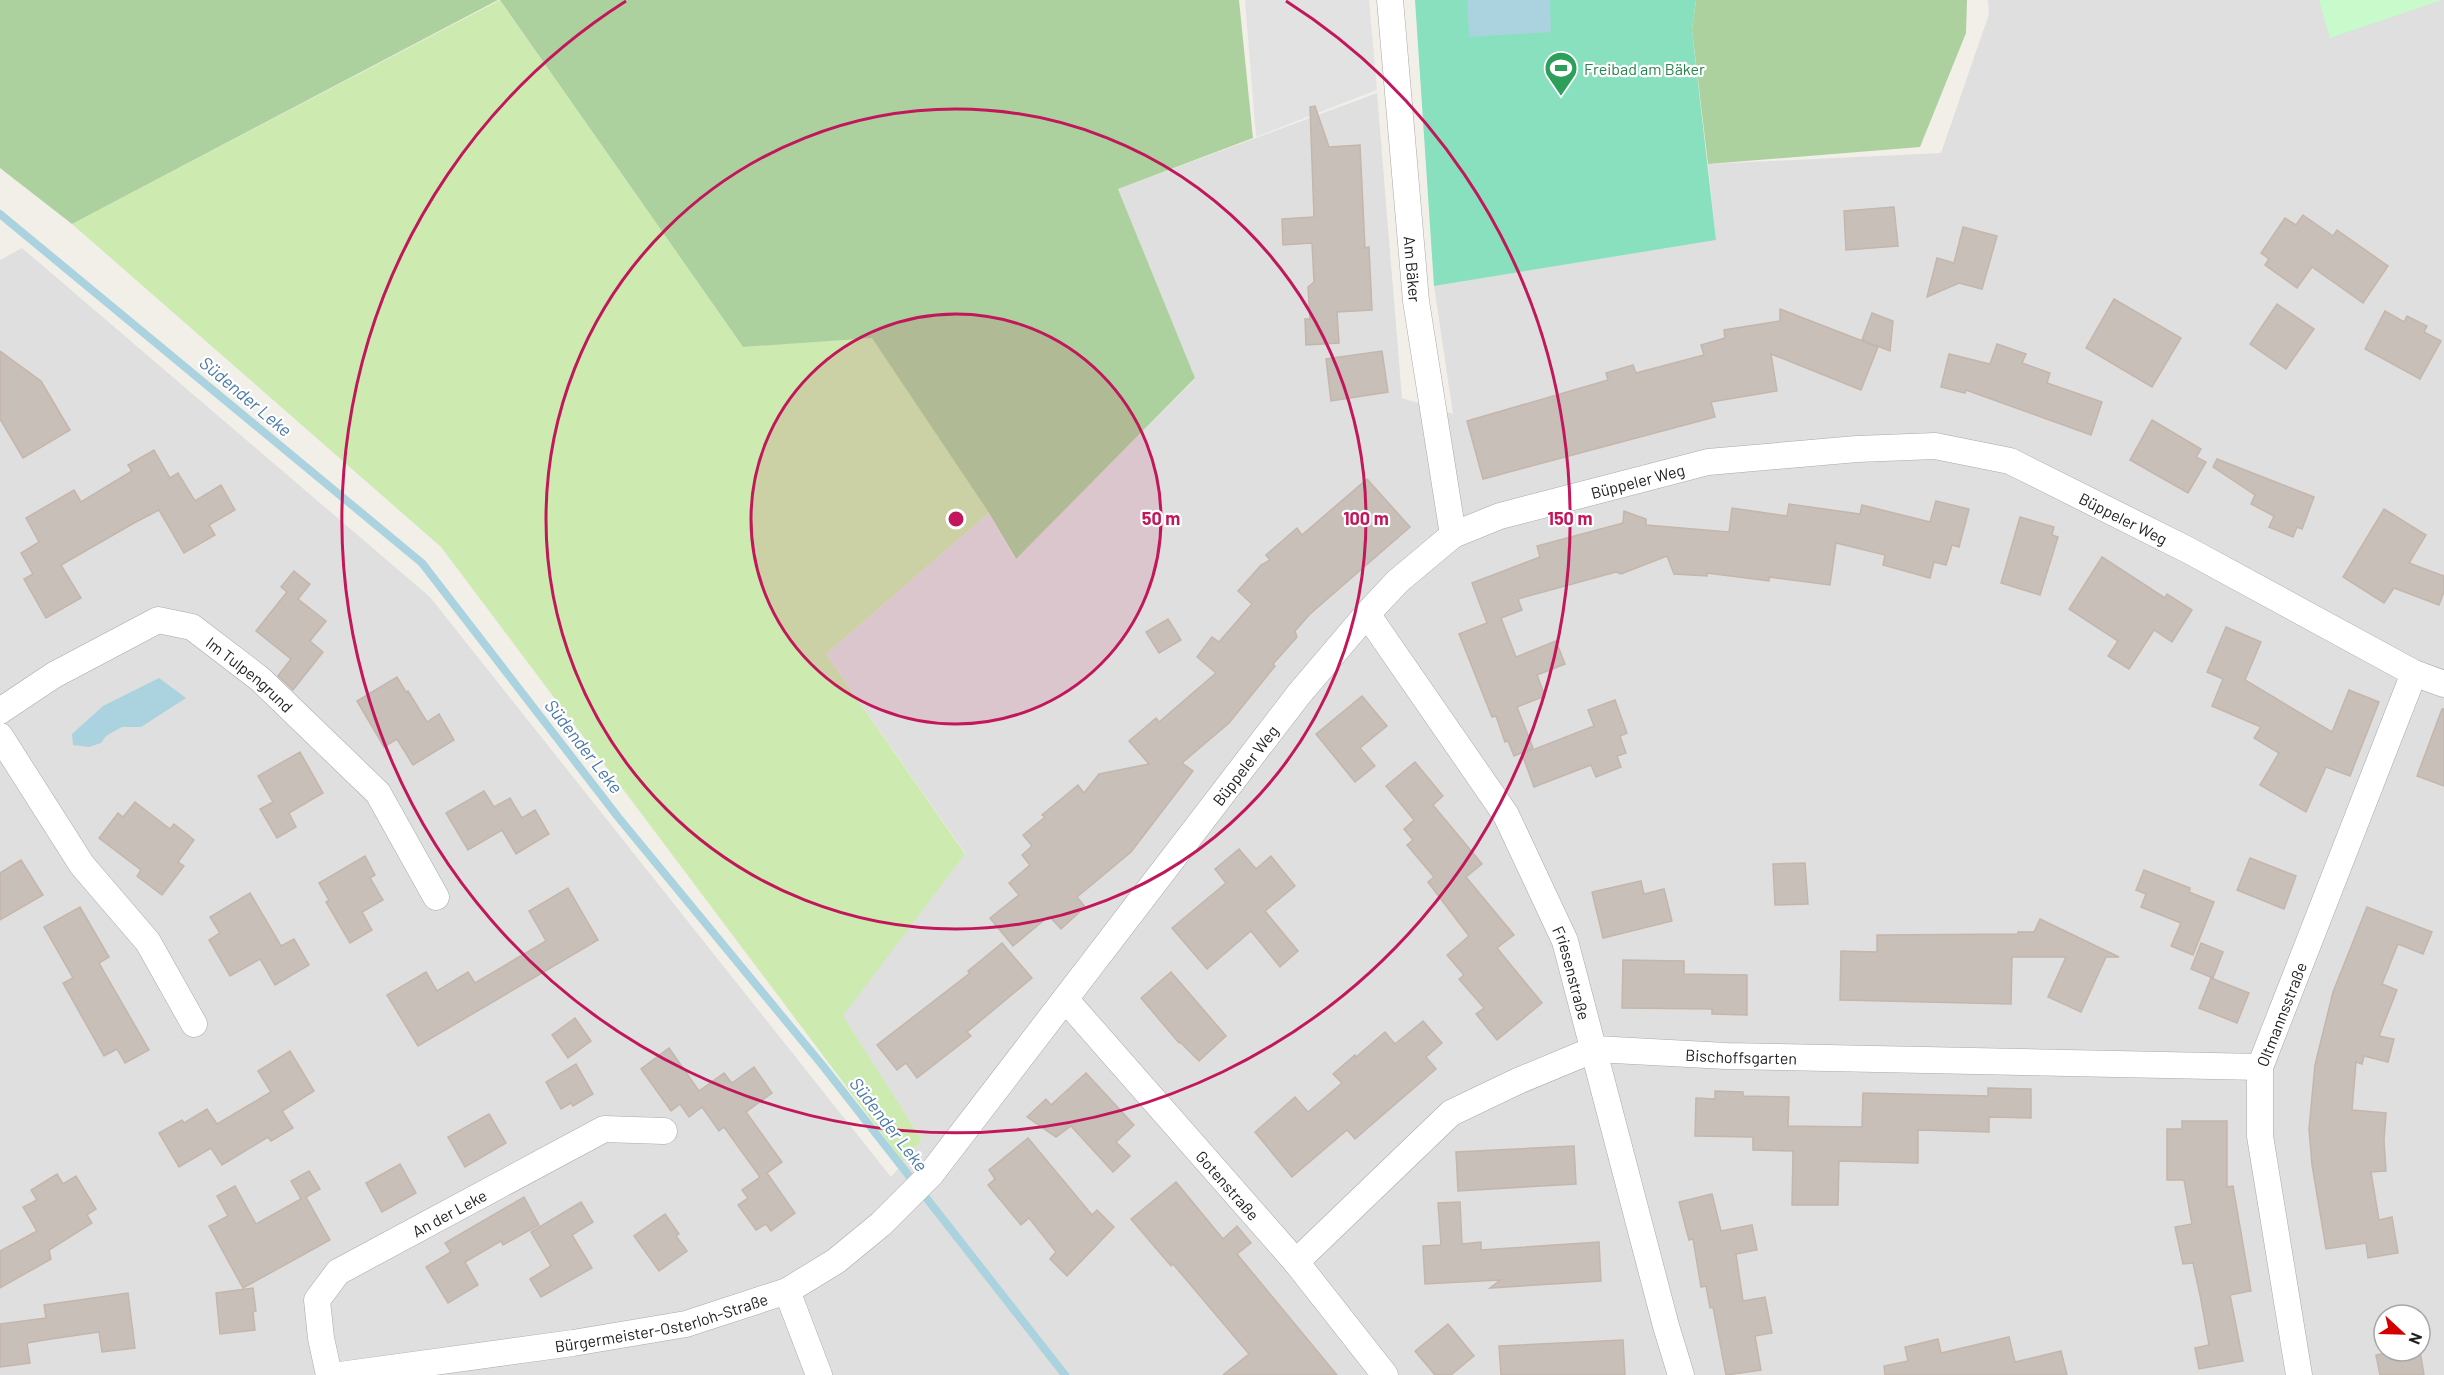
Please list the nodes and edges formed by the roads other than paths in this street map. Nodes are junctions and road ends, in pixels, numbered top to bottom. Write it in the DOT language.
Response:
graph roads {
  1 [pos="1390,0"];
  2 [pos="1453,535"];
  3 [pos="1367,614"];
  4 [pos="2414,672"];
  5 [pos="2444,684"];
  6 [pos="0,711"];
  7 [pos="0,736"];
  8 [pos="436,897"];
  9 [pos="1066,1000"];
  10 [pos="194,1024"];
  11 [pos="1595,1049"];
  12 [pos="2260,1067"];
  13 [pos="664,1131"];
  14 [pos="934,1170"];
  15 [pos="1296,1262"];
  16 [pos="787,1291"];
  17 [pos="329,1375"];
  18 [pos="340,1375"];
  19 [pos="819,1375"];
  20 [pos="1385,1375"];
  21 [pos="1681,1375"];
  22 [pos="2299,1375"];
  1 -- 2 [label="street, Am Bäker"];
  2 -- 3 [label="street, Büppeler Weg"];
  2 -- 4 [label="street, Büppeler Weg"];
  3 -- 9 [label="street, Büppeler Weg"];
  3 -- 11 [label="street, Friesenstraße"];
  4 -- 5 [label="street, Büppeler Weg"];
  4 -- 12 [label="street, Oltmannsstraße"];
  6 -- 8 [label="street, Im Tulpengrund"];
  7 -- 10 [label="street"];
  9 -- 14 [label="street, Büppeler Weg"];
  9 -- 15 [label="street, Gotenstraße"];
  11 -- 12 [label="street, Bischoffsgarten"];
  11 -- 15 [label="street, Bischoffsgarten"];
  11 -- 21 [label="street, Friesenstraße"];
  12 -- 22 [label="street, Oltmannsstraße"];
  13 -- 17 [label="street, An der Leke"];
  14 -- 16 [label="street, Bürgermeister-Osterloh-Straße"];
  15 -- 20 [label="street, Gotenstraße"];
  16 -- 18 [label="street, Bürgermeister-Osterloh-Straße"];
  16 -- 19 [label="street"];
}
